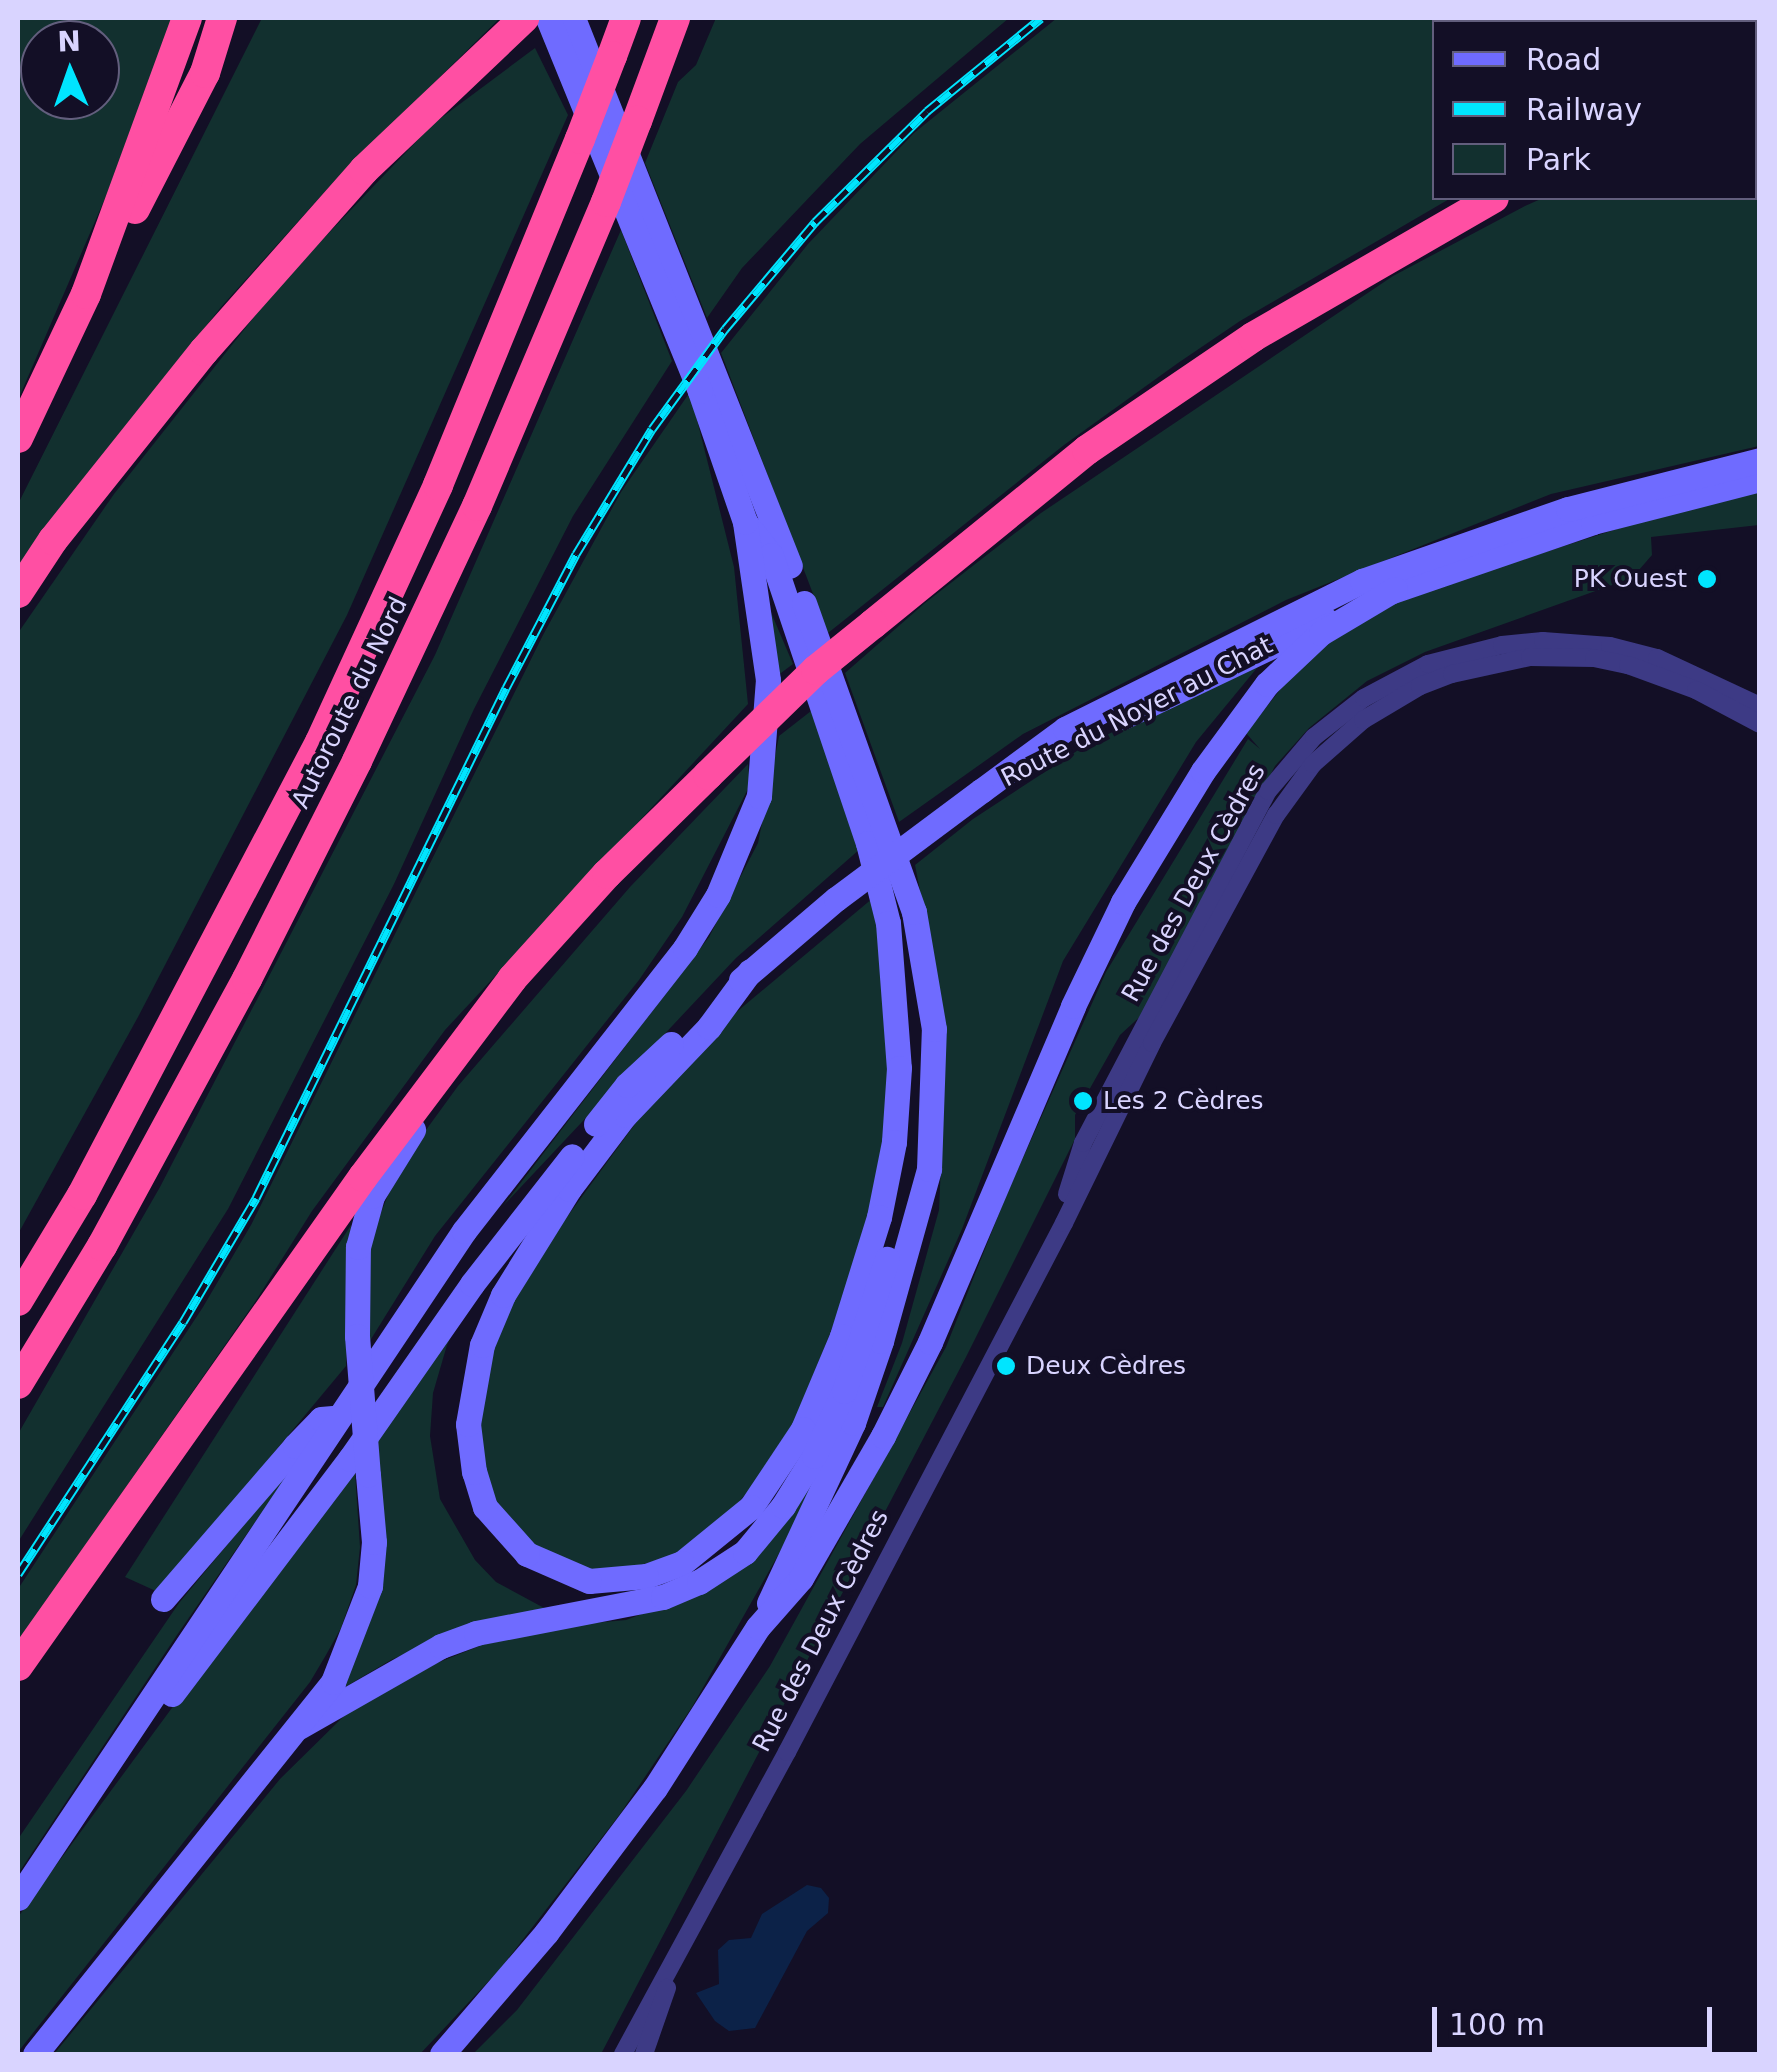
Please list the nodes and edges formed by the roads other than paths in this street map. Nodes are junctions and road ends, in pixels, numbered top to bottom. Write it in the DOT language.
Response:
graph roads {
  1 [pos="187,18"];
  2 [pos="222,18"];
  3 [pos="524,18"];
  4 [pos="567,18"];
  5 [pos="626,18"];
  6 [pos="675,18"];
  7 [pos="1491,200"];
  8 [pos="86,294"];
  9 [pos="18,438"];
  10 [pos="1760,460"];
  11 [pos="1760,478"];
  12 [pos="746,522"];
  13 [pos="1395,589"];
  14 [pos="18,593"];
  15 [pos="1760,706"];
  16 [pos="1760,724"];
  17 [pos="982,791"];
  18 [pos="750,971"];
  19 [pos="440,1080"];
  20 [pos="930,1127"];
  21 [pos="1058,1228"];
  22 [pos="18,1302"];
  23 [pos="18,1384"];
  24 [pos="338,1417"];
  25 [pos="163,1600"];
  26 [pos="758,1627"];
  27 [pos="18,1666"];
  28 [pos="299,1727"];
  29 [pos="107,1762"];
  30 [pos="18,1898"];
  31 [pos="674,1963"];
  32 [pos="35,2054"];
  33 [pos="442,2054"];
  34 [pos="623,2054"];
  35 [pos="644,2054"];
  1 -- 8 [label="highway"];
  2 -- 8 [label="highway"];
  3 -- 14 [label="highway"];
  4 -- 12 [label="street"];
  4 -- 20 [label="street"];
  5 -- 22 [label="highway, Autoroute du Nord, bridge"];
  6 -- 23 [label="highway, Autoroute du Nord, bridge"];
  7 -- 19 [label="highway, bridge"];
  8 -- 9 [label="highway"];
  10 -- 17 [label="street, Route du Noyer au Chat"];
  11 -- 13 [label="street, Route du Noyer au Chat"];
  12 -- 18 [label="street"];
  12 -- 24 [label="street"];
  13 -- 17 [label="street, Route du Noyer au Chat"];
  13 -- 26 [label="street"];
  15 -- 21 [label="street, Rue des Deux Cèdres"];
  16 -- 21 [label="street, Rue des Deux Cèdres"];
  17 -- 18 [label="street, bridge"];
  18 -- 29 [label="street"];
  19 -- 27 [label="highway"];
  19 -- 28 [label="street, bridge"];
  20 -- 26 [label="street"];
  20 -- 28 [label="street"];
  21 -- 31 [label="street, Rue des Deux Cèdres"];
  24 -- 25 [label="street"];
  24 -- 29 [label="street"];
  26 -- 33 [label="street"];
  28 -- 32 [label="street"];
  29 -- 30 [label="street"];
  31 -- 34 [label="street, Rue des Deux Cèdres"];
  31 -- 35 [label="street"];
}
